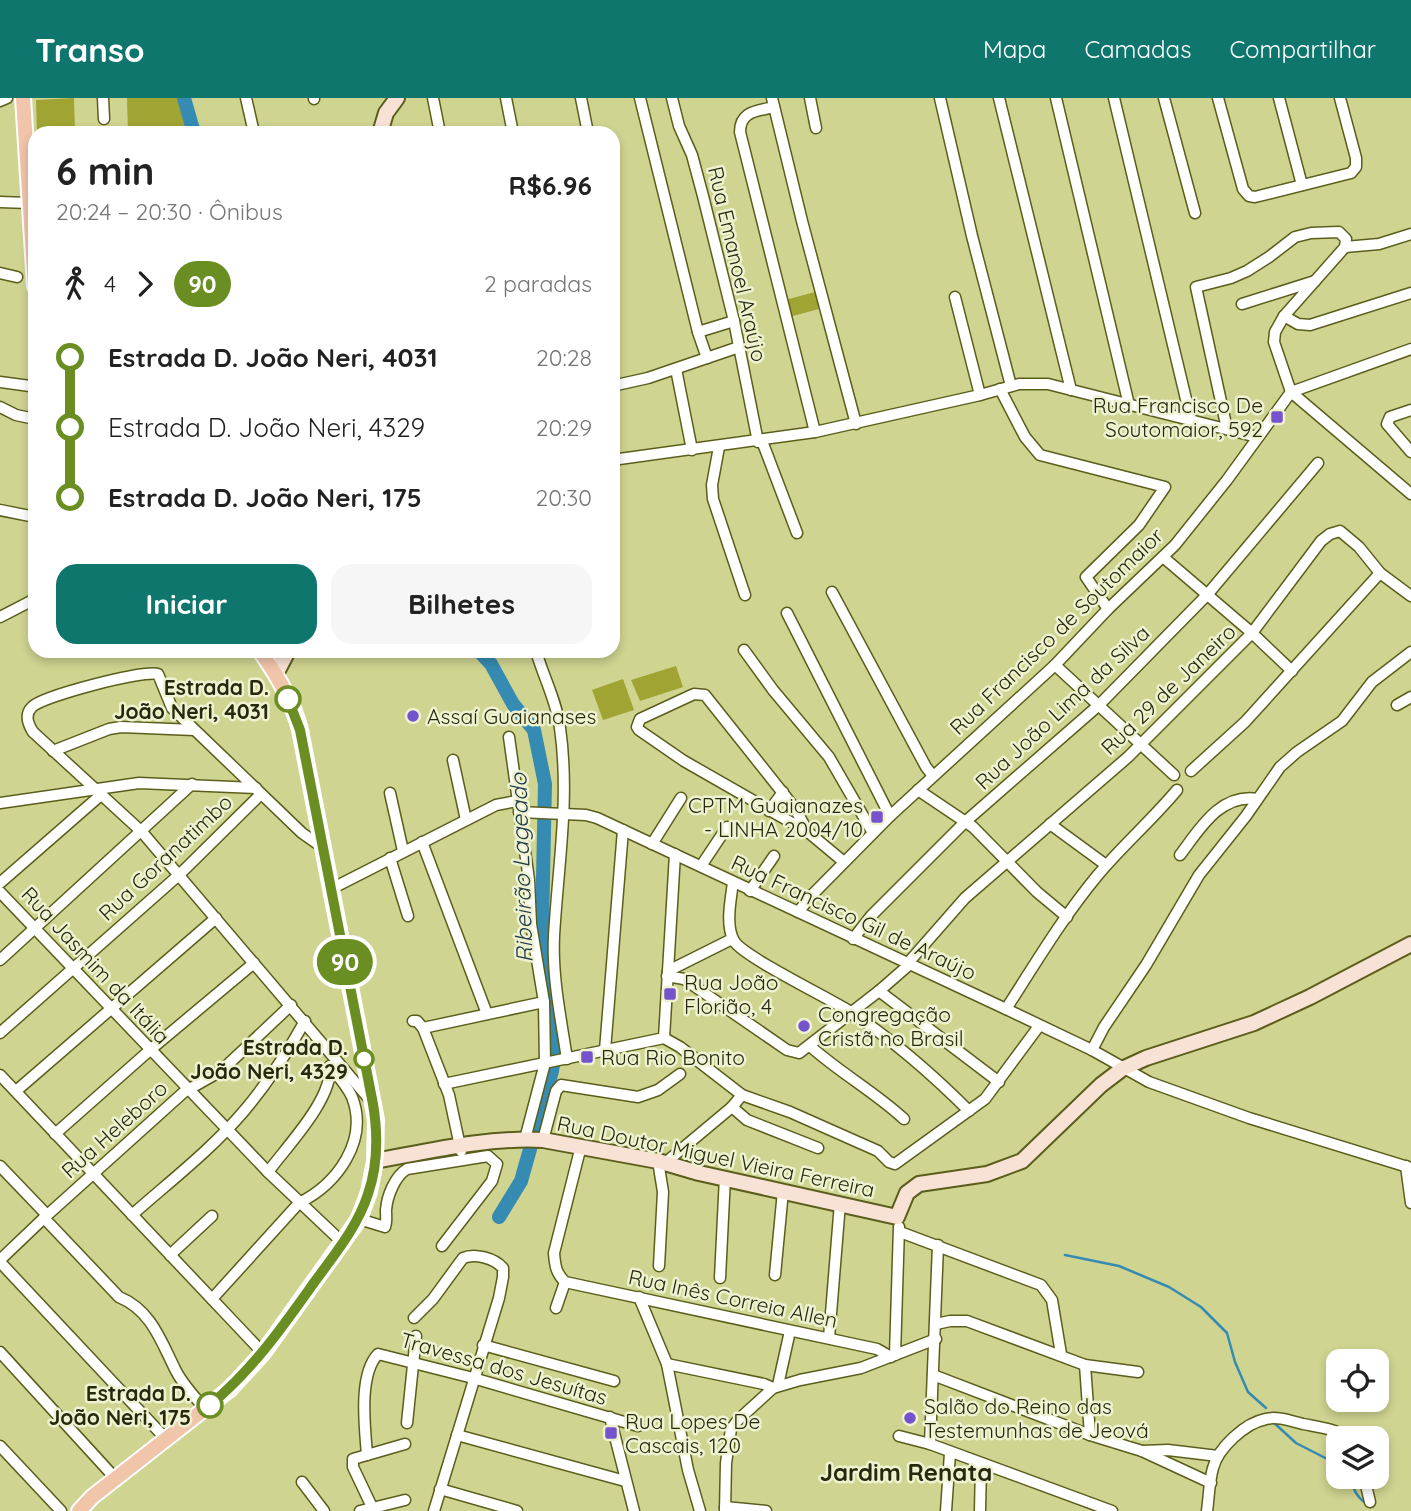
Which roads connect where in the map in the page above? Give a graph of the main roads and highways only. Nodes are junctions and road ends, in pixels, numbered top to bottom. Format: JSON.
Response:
{"nodes":[{"id":1,"x":23,"y":98,"type":"edge"},
{"id":2,"x":28,"y":186,"type":"edge"},
{"id":3,"x":265,"y":658,"type":"edge"},
{"id":4,"x":79,"y":1511,"type":"edge"}],
"edges":[{"from":1,"to":2,"type":"main road"},
{"from":3,"to":4,"type":"main road"}]}
